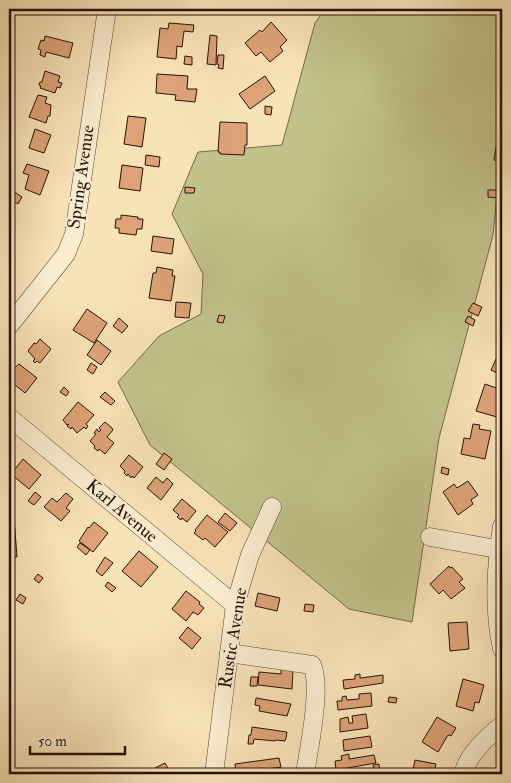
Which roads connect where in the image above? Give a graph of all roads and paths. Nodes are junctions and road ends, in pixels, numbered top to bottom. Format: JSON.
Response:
{"nodes":[{"id":1,"x":107,"y":9,"type":"edge"},
{"id":2,"x":9,"y":326,"type":"edge"},
{"id":3,"x":9,"y":417,"type":"edge"},
{"id":4,"x":272,"y":507,"type":"dead end"},
{"id":5,"x":502,"y":526,"type":"edge"},
{"id":6,"x":430,"y":537,"type":"dead end"},
{"id":7,"x":501,"y":550,"type":"edge"},
{"id":8,"x":235,"y":605,"type":"junction"},
{"id":9,"x":502,"y":649,"type":"edge"},
{"id":10,"x":229,"y":653,"type":"junction"},
{"id":11,"x":502,"y":725,"type":"edge"},
{"id":12,"x":214,"y":774,"type":"edge"},
{"id":13,"x":306,"y":774,"type":"edge"},
{"id":14,"x":463,"y":774,"type":"edge"}],
"edges":[{"from":1,"to":2,"type":"street","name":"Spring Avenue"},
{"from":3,"to":8,"type":"street","name":"Karl Avenue"},
{"from":4,"to":8,"type":"street","name":"Rustic Avenue"},
{"from":5,"to":7,"type":"street"},
{"from":6,"to":7,"type":"street"},
{"from":7,"to":9,"type":"street"},
{"from":8,"to":10,"type":"street","name":"Rustic Avenue"},
{"from":10,"to":12,"type":"street","name":"Rustic Avenue"},
{"from":10,"to":13,"type":"street"},
{"from":11,"to":14,"type":"street"}]}
